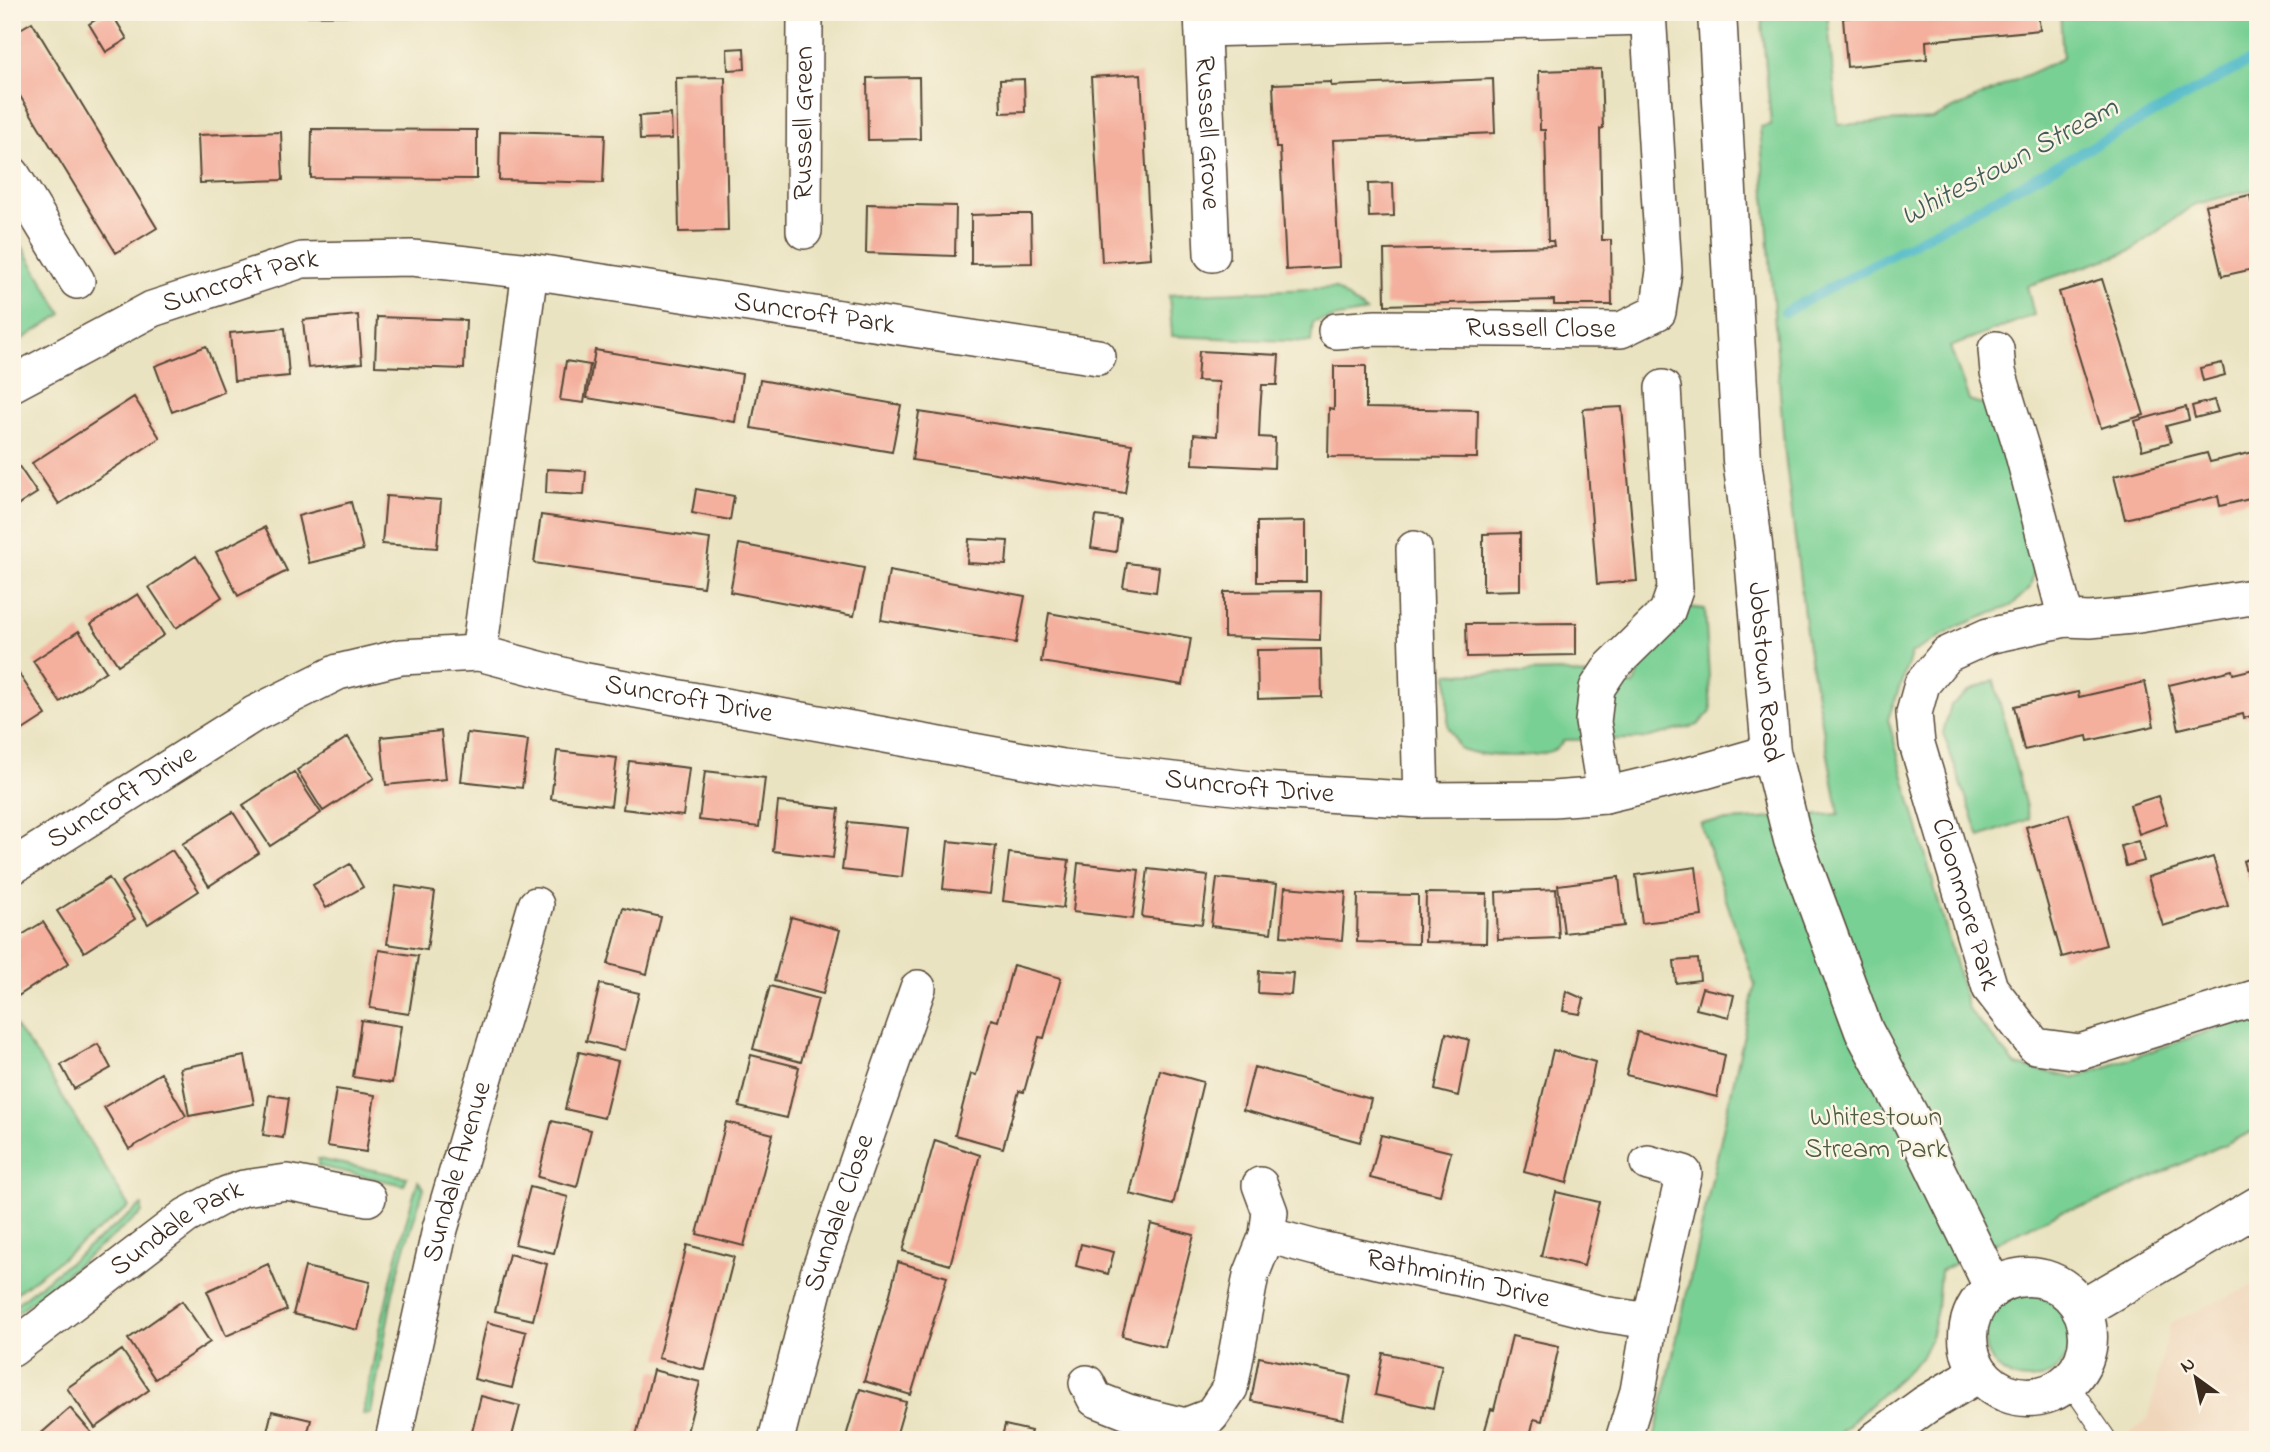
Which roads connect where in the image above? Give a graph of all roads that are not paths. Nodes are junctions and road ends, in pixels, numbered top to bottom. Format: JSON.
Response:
{"nodes":[{"id":1,"x":805,"y":12,"type":"edge"},
{"id":2,"x":1717,"y":12,"type":"edge"},
{"id":3,"x":1648,"y":15,"type":"edge"},
{"id":4,"x":1202,"y":21,"type":"edge"},
{"id":5,"x":12,"y":174,"type":"edge"},
{"id":6,"x":804,"y":231,"type":"dead end"},
{"id":7,"x":1212,"y":254,"type":"dead end"},
{"id":8,"x":530,"y":271,"type":"junction"},
{"id":9,"x":77,"y":281,"type":"dead end"},
{"id":10,"x":1336,"y":331,"type":"dead end"},
{"id":11,"x":1996,"y":349,"type":"dead end"},
{"id":12,"x":1098,"y":357,"type":"dead end"},
{"id":13,"x":12,"y":384,"type":"edge"},
{"id":14,"x":1662,"y":388,"type":"dead end"},
{"id":15,"x":1414,"y":549,"type":"dead end"},
{"id":16,"x":2258,"y":596,"type":"edge"},
{"id":17,"x":2066,"y":620,"type":"junction"},
{"id":18,"x":479,"y":653,"type":"junction"},
{"id":19,"x":1771,"y":752,"type":"junction"},
{"id":20,"x":1605,"y":795,"type":"junction"},
{"id":21,"x":1421,"y":800,"type":"junction"},
{"id":22,"x":12,"y":867,"type":"edge"},
{"id":23,"x":536,"y":905,"type":"dead end"},
{"id":24,"x":918,"y":988,"type":"dead end"},
{"id":25,"x":2258,"y":997,"type":"edge"},
{"id":26,"x":1648,"y":1163,"type":"dead end"},
{"id":27,"x":1260,"y":1185,"type":"dead end"},
{"id":28,"x":368,"y":1198,"type":"dead end"},
{"id":29,"x":2258,"y":1206,"type":"edge"},
{"id":30,"x":1267,"y":1235,"type":"junction"},
{"id":31,"x":1993,"y":1287,"type":"junction"},
{"id":32,"x":2082,"y":1309,"type":"junction"},
{"id":33,"x":1650,"y":1321,"type":"junction"},
{"id":34,"x":12,"y":1349,"type":"edge"},
{"id":35,"x":1979,"y":1373,"type":"junction"},
{"id":36,"x":2068,"y":1382,"type":"junction"},
{"id":37,"x":1087,"y":1383,"type":"dead end"},
{"id":38,"x":393,"y":1440,"type":"edge"},
{"id":39,"x":776,"y":1440,"type":"edge"},
{"id":40,"x":1623,"y":1440,"type":"edge"},
{"id":41,"x":1877,"y":1440,"type":"edge"},
{"id":42,"x":2108,"y":1440,"type":"edge"}],
"edges":[{"from":1,"to":6,"type":"street","name":"Russell Green"},
{"from":2,"to":19,"type":"street","name":"Jobstown Road"},
{"from":3,"to":4,"type":"street","name":"Russell Close"},
{"from":3,"to":10,"type":"street","name":"Russell Close"},
{"from":4,"to":7,"type":"street","name":"Russell Grove"},
{"from":5,"to":9,"type":"street"},
{"from":8,"to":12,"type":"street","name":"Suncroft Park"},
{"from":8,"to":13,"type":"street","name":"Suncroft Park"},
{"from":8,"to":18,"type":"street"},
{"from":11,"to":17,"type":"street"},
{"from":14,"to":20,"type":"street"},
{"from":15,"to":21,"type":"street"},
{"from":16,"to":17,"type":"street","name":"Cloonmore Park"},
{"from":17,"to":25,"type":"street","name":"Cloonmore Park"},
{"from":18,"to":21,"type":"street","name":"Suncroft Drive"},
{"from":18,"to":22,"type":"street","name":"Suncroft Drive"},
{"from":19,"to":20,"type":"street","name":"Suncroft Drive"},
{"from":19,"to":31,"type":"street","name":"Jobstown Road"},
{"from":20,"to":21,"type":"street","name":"Suncroft Drive"},
{"from":23,"to":38,"type":"street","name":"Sundale Avenue"},
{"from":24,"to":39,"type":"street","name":"Sundale Close"},
{"from":26,"to":33,"type":"street"},
{"from":27,"to":30,"type":"street"},
{"from":28,"to":34,"type":"street","name":"Sundale Park"},
{"from":29,"to":32,"type":"street"},
{"from":30,"to":33,"type":"street","name":"Rathmintin Drive"},
{"from":30,"to":37,"type":"street"},
{"from":31,"to":32,"type":"street"},
{"from":31,"to":35,"type":"street"},
{"from":32,"to":36,"type":"street"},
{"from":33,"to":40,"type":"street"},
{"from":35,"to":36,"type":"street"},
{"from":35,"to":41,"type":"street"},
{"from":36,"to":42,"type":"lane"}]}
